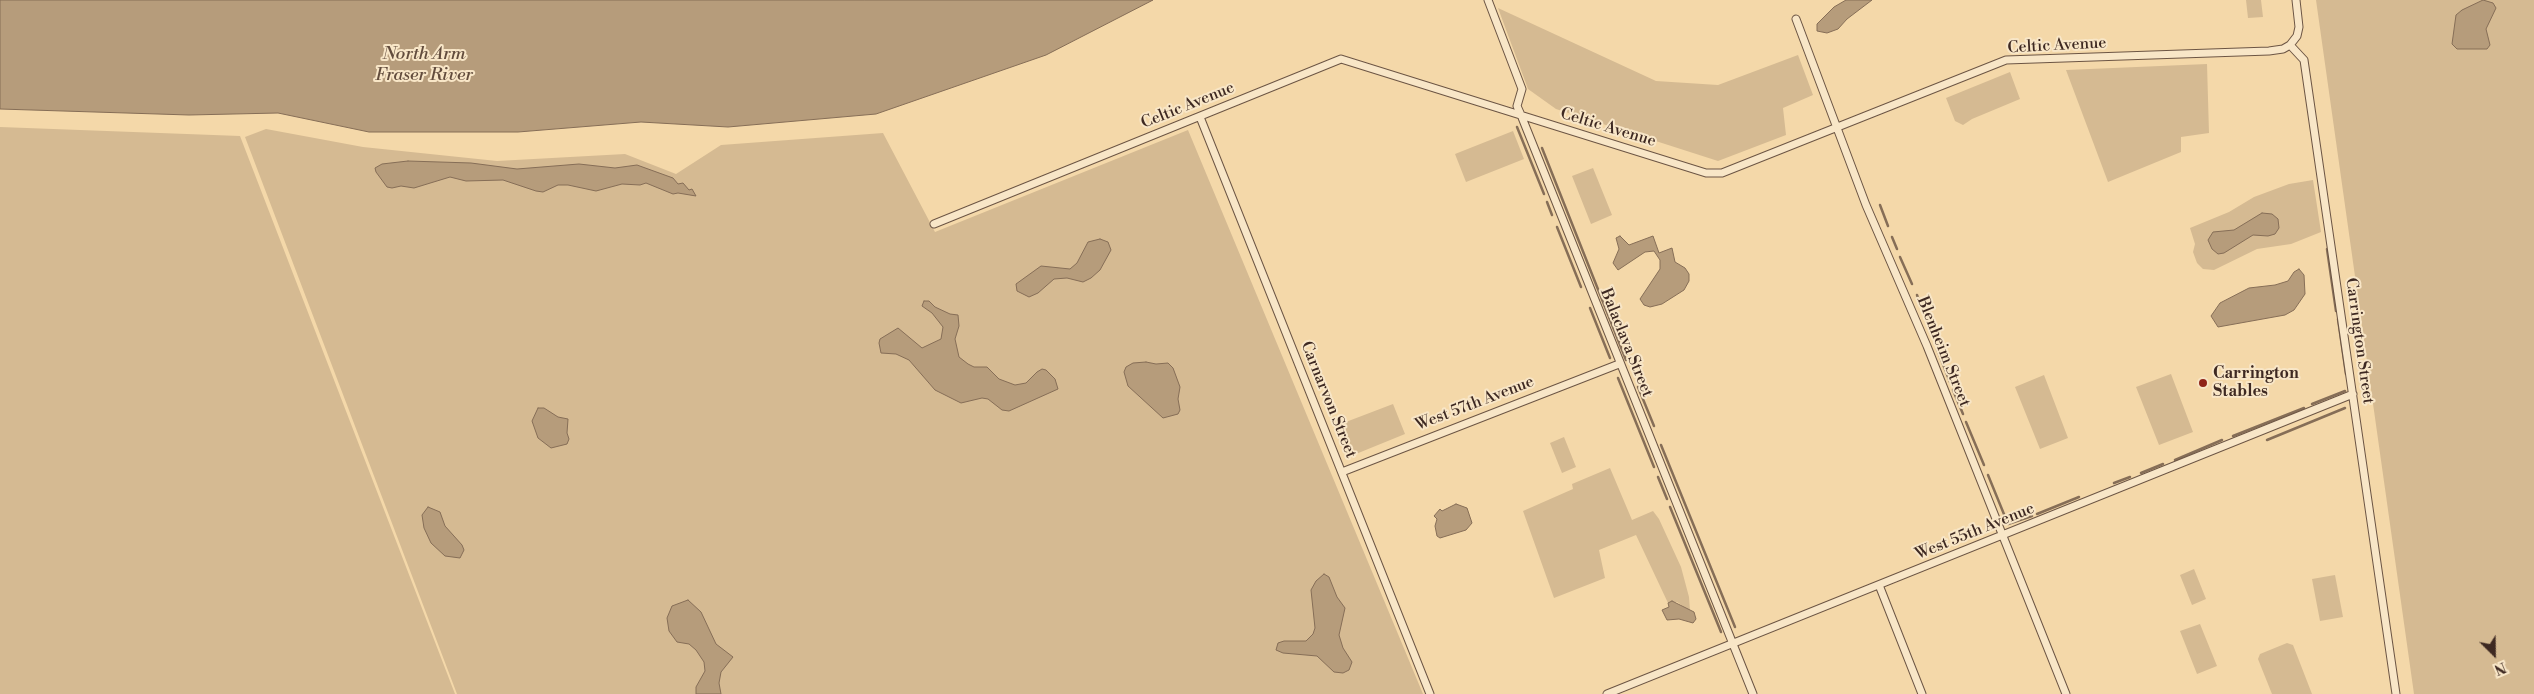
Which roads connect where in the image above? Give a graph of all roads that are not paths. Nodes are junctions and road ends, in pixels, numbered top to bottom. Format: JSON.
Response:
{"nodes":[{"id":1,"x":1488,"y":0,"type":"edge"},
{"id":2,"x":2296,"y":0,"type":"edge"},
{"id":3,"x":1796,"y":19,"type":"dead end"},
{"id":4,"x":2290,"y":45,"type":"junction"},
{"id":5,"x":1521,"y":115,"type":"junction"},
{"id":6,"x":1200,"y":117,"type":"junction"},
{"id":7,"x":1835,"y":128,"type":"junction"},
{"id":8,"x":934,"y":224,"type":"dead end"},
{"id":9,"x":1619,"y":364,"type":"junction"},
{"id":10,"x":2353,"y":394,"type":"junction"},
{"id":11,"x":1342,"y":472,"type":"junction"},
{"id":12,"x":2002,"y":536,"type":"junction"},
{"id":13,"x":1879,"y":585,"type":"junction"},
{"id":14,"x":1734,"y":643,"type":"junction"},
{"id":15,"x":1430,"y":694,"type":"edge"},
{"id":16,"x":1607,"y":694,"type":"edge"},
{"id":17,"x":1753,"y":694,"type":"edge"},
{"id":18,"x":1922,"y":694,"type":"edge"},
{"id":19,"x":2066,"y":694,"type":"edge"},
{"id":20,"x":2396,"y":694,"type":"edge"}],
"edges":[{"from":1,"to":5,"type":"street","name":"Balaclava Street"},
{"from":2,"to":4,"type":"street"},
{"from":3,"to":7,"type":"street","name":"Blenheim Street"},
{"from":4,"to":7,"type":"street","name":"Celtic Avenue"},
{"from":4,"to":10,"type":"street","name":"Carrington Street"},
{"from":5,"to":6,"type":"street","name":"Celtic Avenue"},
{"from":5,"to":7,"type":"street","name":"Celtic Avenue"},
{"from":5,"to":9,"type":"street","name":"Balaclava Street"},
{"from":6,"to":8,"type":"street","name":"Celtic Avenue"},
{"from":6,"to":11,"type":"street","name":"Carnarvon Street"},
{"from":7,"to":12,"type":"street","name":"Blenheim Street"},
{"from":9,"to":11,"type":"street","name":"West 57th Avenue"},
{"from":9,"to":14,"type":"street","name":"Balaclava Street"},
{"from":10,"to":12,"type":"street","name":"West 55th Avenue"},
{"from":10,"to":20,"type":"street","name":"Carrington Street"},
{"from":11,"to":15,"type":"street","name":"Carnarvon Street"},
{"from":12,"to":13,"type":"street","name":"West 55th Avenue"},
{"from":12,"to":19,"type":"street","name":"Blenheim Street"},
{"from":13,"to":14,"type":"street","name":"West 55th Avenue"},
{"from":13,"to":18,"type":"street"},
{"from":14,"to":16,"type":"street","name":"West 55th Avenue"},
{"from":14,"to":17,"type":"street","name":"Balaclava Street"}]}
